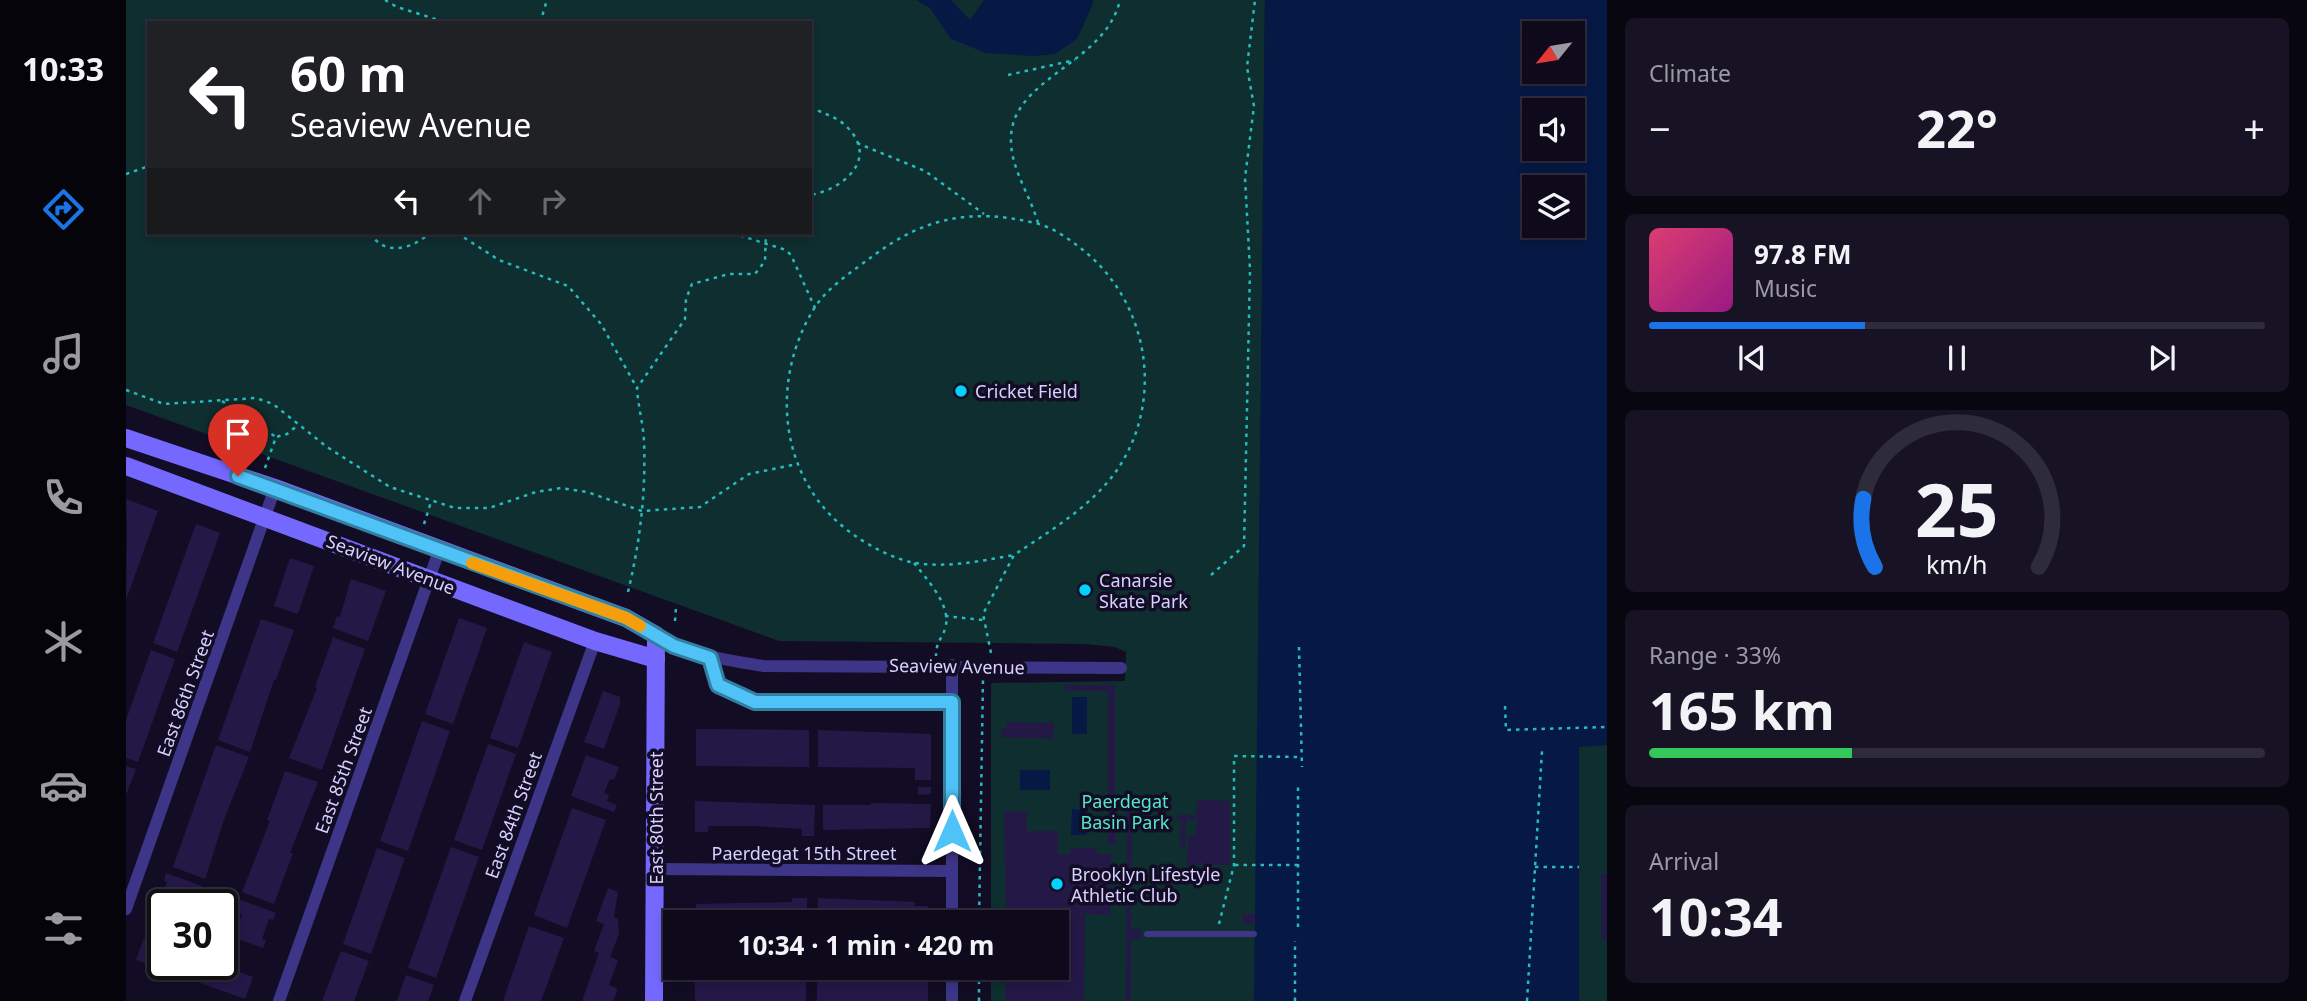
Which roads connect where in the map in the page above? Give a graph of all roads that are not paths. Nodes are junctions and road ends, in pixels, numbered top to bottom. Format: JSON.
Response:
{"nodes":[{"id":1,"x":126,"y":438,"type":"edge"},
{"id":2,"x":126,"y":466,"type":"edge"},
{"id":3,"x":275,"y":488,"type":"junction"},
{"id":4,"x":267,"y":517,"type":"junction"},
{"id":5,"x":439,"y":551,"type":"junction"},
{"id":6,"x":430,"y":579,"type":"junction"},
{"id":7,"x":656,"y":635,"type":"junction"},
{"id":8,"x":595,"y":641,"type":"junction"},
{"id":9,"x":710,"y":658,"type":"junction"},
{"id":10,"x":656,"y":659,"type":"junction"},
{"id":11,"x":952,"y":665,"type":"junction"},
{"id":12,"x":1121,"y":668,"type":"dead end"},
{"id":13,"x":952,"y":702,"type":"junction"},
{"id":14,"x":656,"y":869,"type":"junction"},
{"id":15,"x":952,"y":871,"type":"junction"},
{"id":16,"x":126,"y":909,"type":"edge"},
{"id":17,"x":952,"y":910,"type":"edge"},
{"id":18,"x":1147,"y":934,"type":"dead end"},
{"id":19,"x":1254,"y":934,"type":"dead end"},
{"id":20,"x":952,"y":980,"type":"edge"},
{"id":21,"x":279,"y":1001,"type":"edge"},
{"id":22,"x":466,"y":1001,"type":"edge"},
{"id":23,"x":654,"y":1001,"type":"edge"},
{"id":24,"x":952,"y":1001,"type":"edge"}],
"edges":[{"from":1,"to":3,"type":"street","name":"Seaview Avenue"},
{"from":2,"to":4,"type":"street","name":"Seaview Avenue"},
{"from":3,"to":4,"type":"street","name":"East 86th Street"},
{"from":3,"to":5,"type":"street","name":"Seaview Avenue"},
{"from":4,"to":6,"type":"street","name":"Seaview Avenue"},
{"from":4,"to":16,"type":"street","name":"East 86th Street"},
{"from":5,"to":6,"type":"street","name":"East 85th Street"},
{"from":5,"to":7,"type":"street","name":"Seaview Avenue"},
{"from":6,"to":8,"type":"street","name":"Seaview Avenue"},
{"from":6,"to":21,"type":"street","name":"East 85th Street"},
{"from":7,"to":9,"type":"street","name":"Seaview Avenue"},
{"from":7,"to":10,"type":"street","name":"East 80th Street"},
{"from":8,"to":10,"type":"street","name":"Seaview Avenue"},
{"from":8,"to":22,"type":"street","name":"East 84th Street"},
{"from":9,"to":11,"type":"street","name":"Seaview Avenue"},
{"from":9,"to":13,"type":"street","name":"Seaview Avenue"},
{"from":10,"to":14,"type":"street","name":"East 80th Street"},
{"from":11,"to":12,"type":"street","name":"Seaview Avenue"},
{"from":11,"to":13,"type":"street"},
{"from":13,"to":15,"type":"street"},
{"from":14,"to":15,"type":"street","name":"Paerdegat 15th Street"},
{"from":14,"to":23,"type":"street","name":"East 80th Street"},
{"from":15,"to":17,"type":"street"},
{"from":18,"to":19,"type":"lane"},
{"from":20,"to":24,"type":"street"}]}
